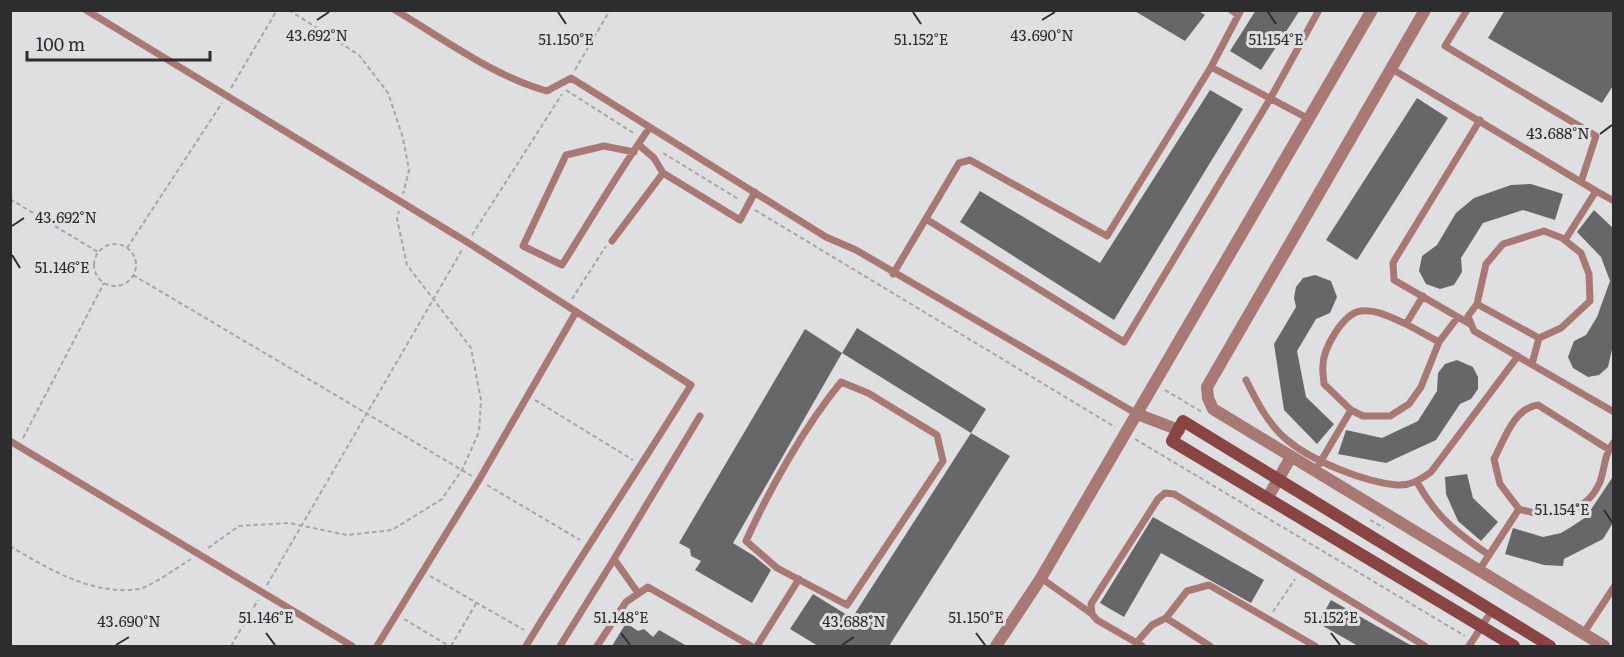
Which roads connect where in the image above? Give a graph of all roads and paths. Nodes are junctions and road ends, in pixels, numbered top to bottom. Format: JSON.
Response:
{"nodes":[{"id":1,"x":86,"y":10,"type":"edge"},
{"id":2,"x":277,"y":10,"type":"edge"},
{"id":3,"x":289,"y":10,"type":"edge"},
{"id":4,"x":395,"y":10,"type":"edge"},
{"id":5,"x":610,"y":10,"type":"edge"},
{"id":6,"x":1231,"y":10,"type":"edge"},
{"id":7,"x":1319,"y":10,"type":"edge"},
{"id":8,"x":1372,"y":10,"type":"edge"},
{"id":9,"x":1425,"y":10,"type":"edge"},
{"id":10,"x":1467,"y":10,"type":"edge"},
{"id":11,"x":1240,"y":13,"type":"edge"},
{"id":12,"x":1211,"y":67,"type":"junction"},
{"id":13,"x":1392,"y":69,"type":"junction"},
{"id":14,"x":571,"y":78,"type":"junction"},
{"id":15,"x":564,"y":89,"type":"junction"},
{"id":16,"x":227,"y":96,"type":"junction"},
{"id":17,"x":1270,"y":99,"type":"junction"},
{"id":18,"x":1309,"y":119,"type":"junction"},
{"id":19,"x":1480,"y":120,"type":"junction"},
{"id":20,"x":648,"y":130,"type":"junction"},
{"id":21,"x":639,"y":145,"type":"junction"},
{"id":22,"x":634,"y":152,"type":"junction"},
{"id":23,"x":663,"y":173,"type":"junction"},
{"id":24,"x":1581,"y":182,"type":"junction"},
{"id":25,"x":1596,"y":191,"type":"junction"},
{"id":26,"x":755,"y":192,"type":"junction"},
{"id":27,"x":10,"y":199,"type":"edge"},
{"id":28,"x":1614,"y":201,"type":"edge"},
{"id":29,"x":401,"y":202,"type":"junction"},
{"id":30,"x":748,"y":206,"type":"junction"},
{"id":31,"x":926,"y":219,"type":"junction"},
{"id":32,"x":1565,"y":240,"type":"junction"},
{"id":33,"x":612,"y":241,"type":"joint"},
{"id":34,"x":467,"y":242,"type":"junction"},
{"id":35,"x":127,"y":248,"type":"junction"},
{"id":36,"x":98,"y":252,"type":"junction"},
{"id":37,"x":134,"y":274,"type":"junction"},
{"id":38,"x":893,"y":274,"type":"junction"},
{"id":39,"x":104,"y":283,"type":"junction"},
{"id":40,"x":1423,"y":296,"type":"junction"},
{"id":41,"x":435,"y":297,"type":"junction"},
{"id":42,"x":1477,"y":304,"type":"junction"},
{"id":43,"x":568,"y":307,"type":"junction"},
{"id":44,"x":576,"y":312,"type":"junction"},
{"id":45,"x":1458,"y":317,"type":"junction"},
{"id":46,"x":1406,"y":324,"type":"junction"},
{"id":47,"x":1470,"y":324,"type":"junction"},
{"id":48,"x":1539,"y":338,"type":"junction"},
{"id":49,"x":1439,"y":342,"type":"junction"},
{"id":50,"x":1518,"y":356,"type":"junction"},
{"id":51,"x":1532,"y":364,"type":"junction"},
{"id":52,"x":1246,"y":380,"type":"dead end"},
{"id":53,"x":528,"y":396,"type":"junction"},
{"id":54,"x":1351,"y":410,"type":"junction"},
{"id":55,"x":1614,"y":412,"type":"edge"},
{"id":56,"x":367,"y":413,"type":"junction"},
{"id":57,"x":1137,"y":414,"type":"junction"},
{"id":58,"x":700,"y":416,"type":"dead end"},
{"id":59,"x":1179,"y":430,"type":"junction"},
{"id":60,"x":1126,"y":434,"type":"junction"},
{"id":61,"x":10,"y":441,"type":"edge"},
{"id":62,"x":1614,"y":442,"type":"edge"},
{"id":63,"x":19,"y":446,"type":"junction"},
{"id":64,"x":1608,"y":449,"type":"junction"},
{"id":65,"x":1291,"y":457,"type":"junction"},
{"id":66,"x":1322,"y":460,"type":"junction"},
{"id":67,"x":642,"y":465,"type":"junction"},
{"id":68,"x":462,"y":470,"type":"junction"},
{"id":69,"x":1315,"y":471,"type":"junction"},
{"id":70,"x":479,"y":480,"type":"junction"},
{"id":71,"x":1276,"y":481,"type":"junction"},
{"id":72,"x":1417,"y":482,"type":"junction"},
{"id":73,"x":1268,"y":497,"type":"junction"},
{"id":74,"x":1519,"y":509,"type":"junction"},
{"id":75,"x":301,"y":526,"type":"junction"},
{"id":76,"x":587,"y":544,"type":"junction"},
{"id":77,"x":10,"y":546,"type":"edge"},
{"id":78,"x":200,"y":554,"type":"junction"},
{"id":79,"x":1489,"y":555,"type":"junction"},
{"id":80,"x":614,"y":559,"type":"junction"},
{"id":81,"x":1300,"y":571,"type":"junction"},
{"id":82,"x":423,"y":572,"type":"junction"},
{"id":83,"x":1478,"y":572,"type":"junction"},
{"id":84,"x":799,"y":579,"type":"junction"},
{"id":85,"x":1041,"y":579,"type":"junction"},
{"id":86,"x":1614,"y":587,"type":"edge"},
{"id":87,"x":263,"y":592,"type":"junction"},
{"id":88,"x":638,"y":593,"type":"junction"},
{"id":89,"x":477,"y":602,"type":"junction"},
{"id":90,"x":1491,"y":612,"type":"junction"},
{"id":91,"x":397,"y":614,"type":"junction"},
{"id":92,"x":1092,"y":614,"type":"junction"},
{"id":93,"x":1166,"y":618,"type":"junction"},
{"id":94,"x":1268,"y":620,"type":"junction"},
{"id":95,"x":1481,"y":627,"type":"junction"},
{"id":96,"x":1583,"y":634,"type":"junction"},
{"id":97,"x":533,"y":635,"type":"junction"},
{"id":98,"x":1471,"y":643,"type":"edge"},
{"id":99,"x":1139,"y":645,"type":"edge"},
{"id":100,"x":231,"y":646,"type":"edge"},
{"id":101,"x":352,"y":646,"type":"edge"},
{"id":102,"x":377,"y":646,"type":"edge"},
{"id":103,"x":450,"y":646,"type":"edge"},
{"id":104,"x":526,"y":646,"type":"edge"},
{"id":105,"x":560,"y":646,"type":"edge"},
{"id":106,"x":597,"y":646,"type":"edge"},
{"id":107,"x":752,"y":646,"type":"edge"},
{"id":108,"x":757,"y":646,"type":"edge"},
{"id":109,"x":996,"y":646,"type":"edge"},
{"id":110,"x":1210,"y":646,"type":"edge"},
{"id":111,"x":1315,"y":646,"type":"edge"},
{"id":112,"x":1425,"y":646,"type":"edge"},
{"id":113,"x":1514,"y":646,"type":"edge"},
{"id":114,"x":1550,"y":646,"type":"edge"},
{"id":115,"x":1604,"y":646,"type":"edge"}],
"edges":[{"from":1,"to":16,"type":"lane"},
{"from":2,"to":16,"type":"path"},
{"from":3,"to":29,"type":"path"},
{"from":4,"to":14,"type":"lane"},
{"from":5,"to":14,"type":"path"},
{"from":6,"to":11,"type":"lane"},
{"from":7,"to":17,"type":"lane"},
{"from":8,"to":18,"type":"street"},
{"from":9,"to":13,"type":"street"},
{"from":10,"to":24,"type":"lane"},
{"from":11,"to":12,"type":"lane"},
{"from":12,"to":17,"type":"lane"},
{"from":12,"to":31,"type":"lane"},
{"from":13,"to":19,"type":"lane"},
{"from":13,"to":65,"type":"street"},
{"from":14,"to":15,"type":"path"},
{"from":14,"to":20,"type":"lane"},
{"from":15,"to":20,"type":"path"},
{"from":15,"to":34,"type":"path"},
{"from":16,"to":29,"type":"lane"},
{"from":16,"to":35,"type":"path"},
{"from":17,"to":18,"type":"lane"},
{"from":17,"to":31,"type":"lane"},
{"from":18,"to":57,"type":"street"},
{"from":19,"to":24,"type":"lane"},
{"from":19,"to":40,"type":"lane"},
{"from":20,"to":21,"type":"lane"},
{"from":20,"to":26,"type":"lane"},
{"from":20,"to":30,"type":"path"},
{"from":21,"to":22,"type":"lane"},
{"from":21,"to":23,"type":"lane"},
{"from":22,"to":22,"type":"lane"},
{"from":23,"to":30,"type":"lane"},
{"from":23,"to":33,"type":"lane"},
{"from":24,"to":25,"type":"lane"},
{"from":25,"to":28,"type":"lane"},
{"from":25,"to":32,"type":"lane"},
{"from":26,"to":30,"type":"lane"},
{"from":26,"to":38,"type":"lane"},
{"from":27,"to":36,"type":"path"},
{"from":29,"to":34,"type":"lane"},
{"from":29,"to":41,"type":"path"},
{"from":30,"to":60,"type":"path"},
{"from":31,"to":38,"type":"lane"},
{"from":32,"to":42,"type":"lane"},
{"from":32,"to":48,"type":"lane"},
{"from":33,"to":43,"type":"path"},
{"from":34,"to":41,"type":"path"},
{"from":34,"to":43,"type":"lane"},
{"from":35,"to":36,"type":"path"},
{"from":35,"to":37,"type":"path"},
{"from":36,"to":39,"type":"path"},
{"from":37,"to":39,"type":"path"},
{"from":37,"to":56,"type":"path"},
{"from":38,"to":57,"type":"lane"},
{"from":39,"to":63,"type":"path"},
{"from":40,"to":45,"type":"lane"},
{"from":40,"to":46,"type":"lane"},
{"from":41,"to":56,"type":"path"},
{"from":41,"to":68,"type":"path"},
{"from":42,"to":47,"type":"lane"},
{"from":42,"to":48,"type":"lane"},
{"from":43,"to":44,"type":"lane"},
{"from":44,"to":53,"type":"lane"},
{"from":44,"to":67,"type":"lane"},
{"from":45,"to":47,"type":"lane"},
{"from":45,"to":49,"type":"lane"},
{"from":46,"to":49,"type":"lane"},
{"from":46,"to":54,"type":"lane"},
{"from":47,"to":50,"type":"lane"},
{"from":48,"to":51,"type":"lane"},
{"from":49,"to":54,"type":"lane"},
{"from":50,"to":51,"type":"lane"},
{"from":50,"to":72,"type":"lane"},
{"from":51,"to":55,"type":"lane"},
{"from":52,"to":66,"type":"lane"},
{"from":53,"to":67,"type":"path"},
{"from":53,"to":70,"type":"lane"},
{"from":54,"to":66,"type":"lane"},
{"from":56,"to":68,"type":"path"},
{"from":56,"to":75,"type":"path"},
{"from":57,"to":59,"type":"street"},
{"from":57,"to":60,"type":"street"},
{"from":58,"to":80,"type":"lane"},
{"from":59,"to":71,"type":"street"},
{"from":59,"to":73,"type":"street"},
{"from":60,"to":85,"type":"street"},
{"from":60,"to":98,"type":"path"},
{"from":61,"to":63,"type":"lane"},
{"from":62,"to":64,"type":"lane"},
{"from":63,"to":78,"type":"lane"},
{"from":64,"to":74,"type":"lane"},
{"from":64,"to":74,"type":"lane"},
{"from":65,"to":69,"type":"street"},
{"from":65,"to":71,"type":"street"},
{"from":66,"to":69,"type":"lane"},
{"from":66,"to":72,"type":"lane"},
{"from":67,"to":76,"type":"lane"},
{"from":68,"to":70,"type":"path"},
{"from":68,"to":75,"type":"path"},
{"from":69,"to":83,"type":"street"},
{"from":70,"to":76,"type":"path"},
{"from":70,"to":82,"type":"lane"},
{"from":71,"to":73,"type":"street"},
{"from":71,"to":90,"type":"street"},
{"from":72,"to":79,"type":"lane"},
{"from":73,"to":95,"type":"street"},
{"from":74,"to":79,"type":"lane"},
{"from":75,"to":78,"type":"path"},
{"from":75,"to":87,"type":"path"},
{"from":76,"to":97,"type":"lane"},
{"from":77,"to":78,"type":"path"},
{"from":78,"to":87,"type":"lane"},
{"from":79,"to":83,"type":"lane"},
{"from":80,"to":88,"type":"lane"},
{"from":80,"to":105,"type":"lane"},
{"from":81,"to":92,"type":"lane"},
{"from":81,"to":94,"type":"path"},
{"from":81,"to":112,"type":"lane"},
{"from":82,"to":89,"type":"path"},
{"from":82,"to":91,"type":"lane"},
{"from":83,"to":96,"type":"street"},
{"from":84,"to":84,"type":"lane"},
{"from":84,"to":108,"type":"lane"},
{"from":85,"to":92,"type":"lane"},
{"from":85,"to":109,"type":"street"},
{"from":86,"to":96,"type":"lane"},
{"from":87,"to":100,"type":"path"},
{"from":87,"to":101,"type":"lane"},
{"from":88,"to":106,"type":"lane"},
{"from":88,"to":107,"type":"lane"},
{"from":89,"to":97,"type":"path"},
{"from":89,"to":103,"type":"path"},
{"from":90,"to":95,"type":"lane"},
{"from":90,"to":114,"type":"street"},
{"from":91,"to":102,"type":"lane"},
{"from":91,"to":103,"type":"path"},
{"from":92,"to":99,"type":"lane"},
{"from":93,"to":94,"type":"lane"},
{"from":93,"to":99,"type":"lane"},
{"from":93,"to":110,"type":"lane"},
{"from":94,"to":111,"type":"lane"},
{"from":95,"to":98,"type":"lane"},
{"from":95,"to":113,"type":"street"},
{"from":96,"to":115,"type":"street"},
{"from":97,"to":104,"type":"lane"}]}
